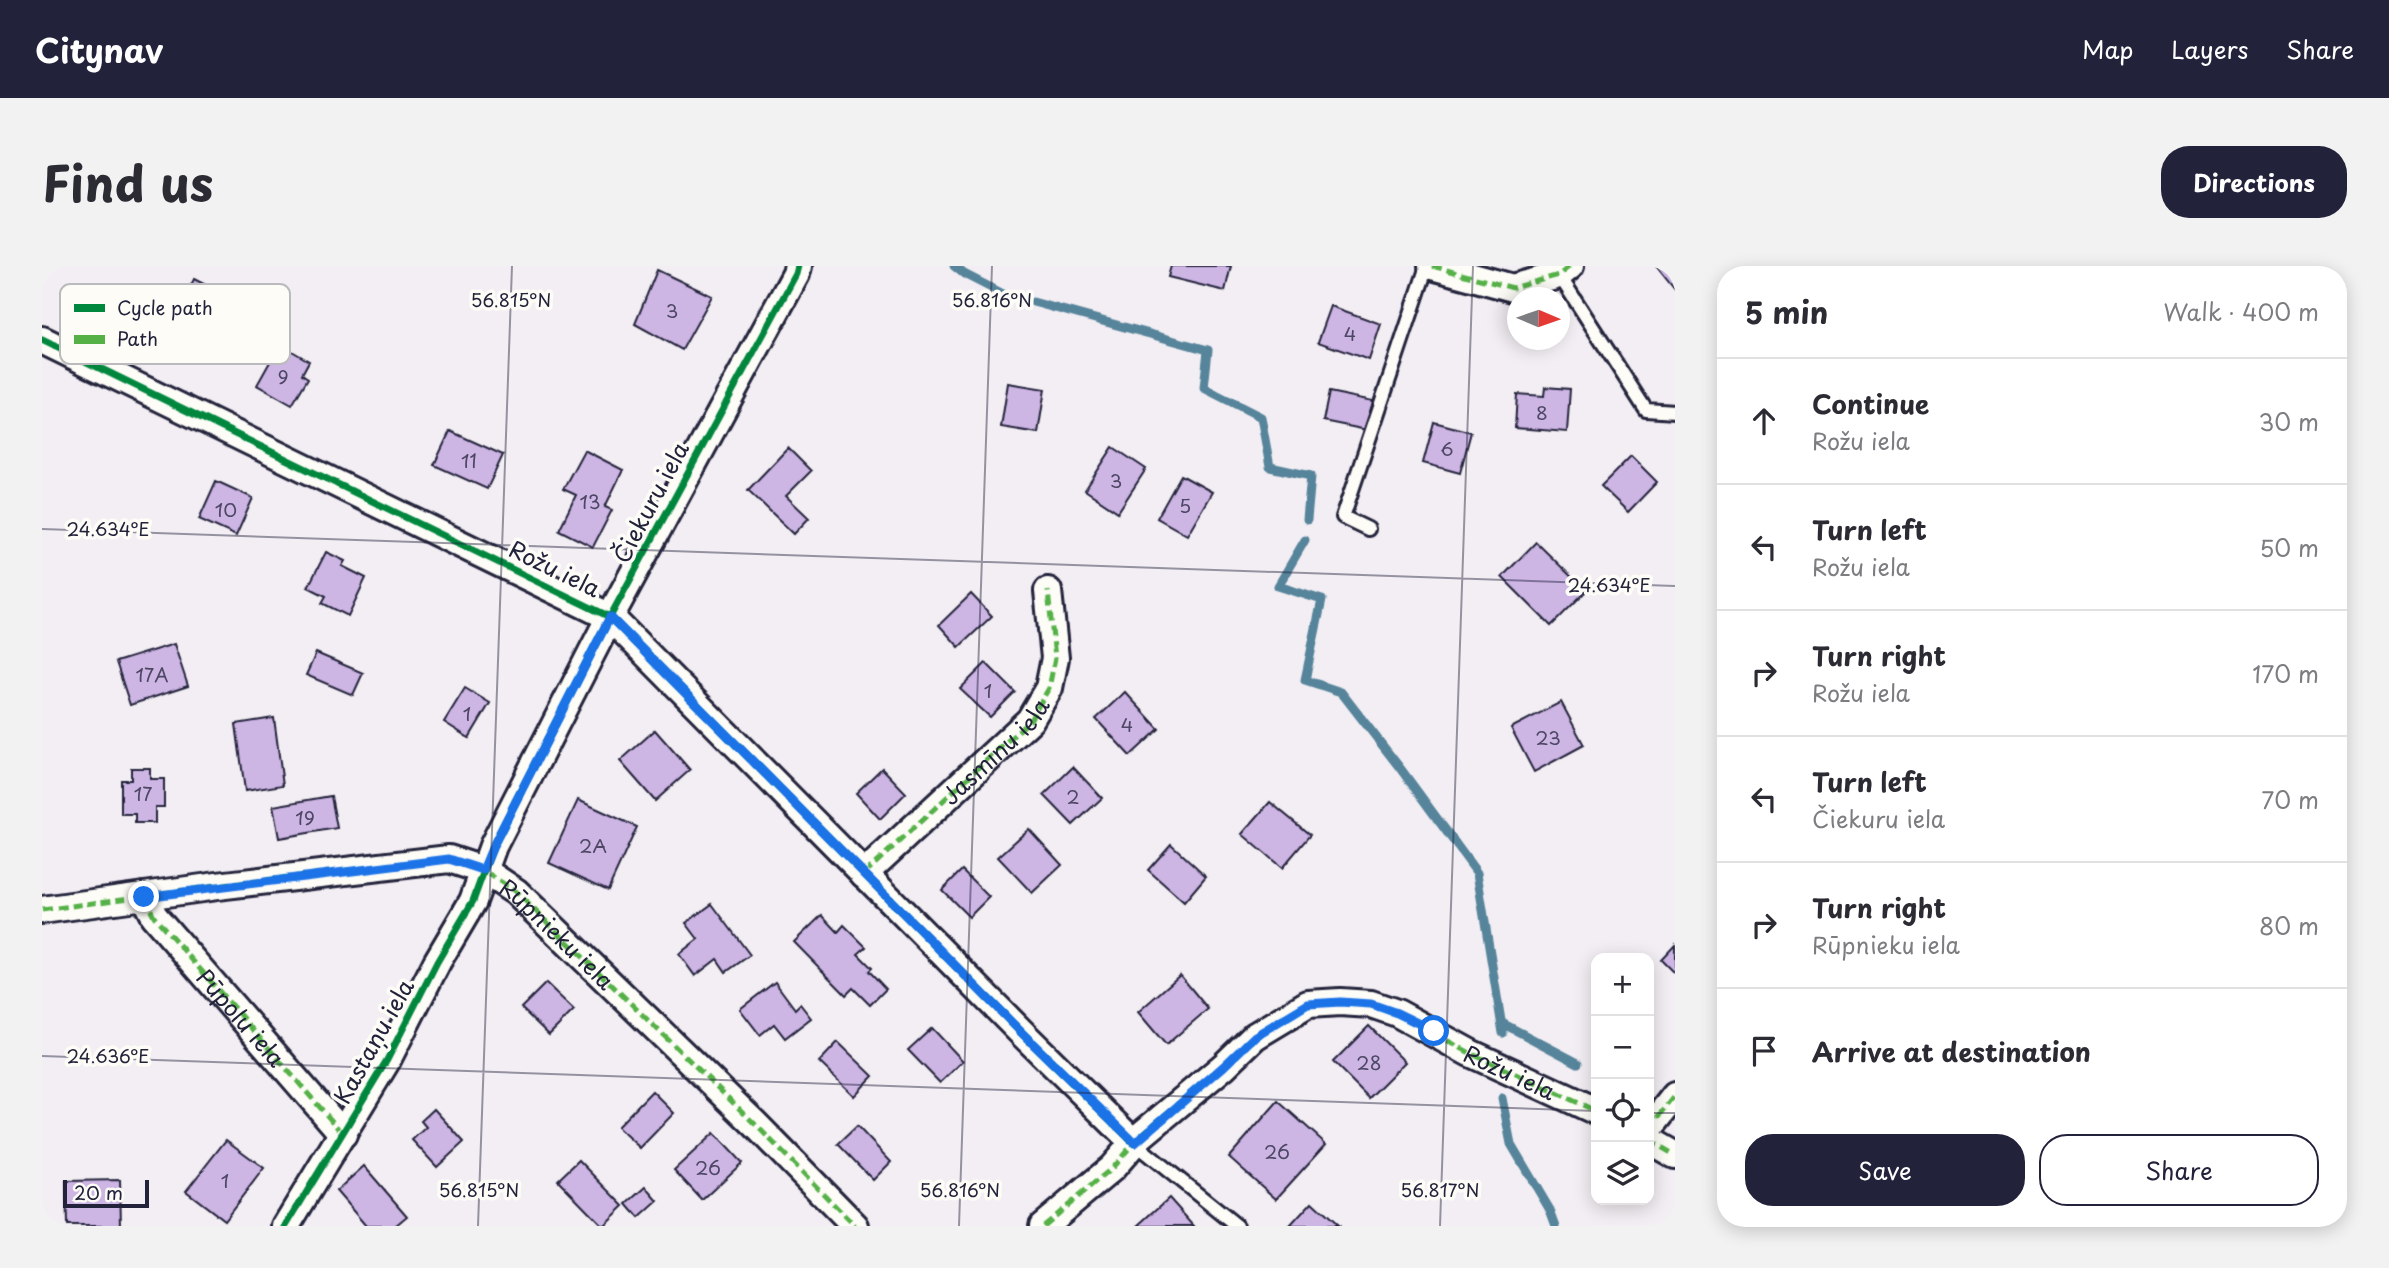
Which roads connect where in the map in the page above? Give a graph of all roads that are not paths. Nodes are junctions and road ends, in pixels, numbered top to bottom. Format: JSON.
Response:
{"nodes":[{"id":1,"x":798,"y":266,"type":"edge"},
{"id":2,"x":1427,"y":266,"type":"edge"},
{"id":3,"x":1432,"y":266,"type":"edge"},
{"id":4,"x":1564,"y":271,"type":"edge"},
{"id":5,"x":42,"y":340,"type":"edge"},
{"id":6,"x":60,"y":349,"type":"edge"},
{"id":7,"x":91,"y":364,"type":"edge"},
{"id":8,"x":1675,"y":412,"type":"edge"},
{"id":9,"x":1368,"y":529,"type":"dead end"},
{"id":10,"x":1048,"y":591,"type":"dead end"},
{"id":11,"x":610,"y":617,"type":"junction"},
{"id":12,"x":483,"y":870,"type":"junction"},
{"id":13,"x":864,"y":874,"type":"junction"},
{"id":14,"x":144,"y":897,"type":"junction"},
{"id":15,"x":42,"y":910,"type":"edge"},
{"id":16,"x":1675,"y":1096,"type":"edge"},
{"id":17,"x":1591,"y":1109,"type":"edge"},
{"id":18,"x":1654,"y":1123,"type":"edge"},
{"id":19,"x":343,"y":1134,"type":"junction"},
{"id":20,"x":1652,"y":1142,"type":"edge"},
{"id":21,"x":1135,"y":1143,"type":"junction"},
{"id":22,"x":1675,"y":1155,"type":"edge"},
{"id":23,"x":286,"y":1226,"type":"edge"},
{"id":24,"x":855,"y":1226,"type":"edge"},
{"id":25,"x":1043,"y":1226,"type":"edge"},
{"id":26,"x":1237,"y":1226,"type":"edge"}],
"edges":[{"from":1,"to":11,"type":"street","name":"Čiekuru iela"},
{"from":2,"to":9,"type":"lane"},
{"from":3,"to":4,"type":"street"},
{"from":4,"to":8,"type":"lane"},
{"from":5,"to":6,"type":"street","name":"Rožu iela"},
{"from":7,"to":11,"type":"street","name":"Rožu iela"},
{"from":10,"to":13,"type":"street","name":"Jasmīnu iela"},
{"from":11,"to":12,"type":"street","name":"Čiekuru iela"},
{"from":11,"to":13,"type":"street","name":"Rožu iela"},
{"from":12,"to":14,"type":"street","name":"Rūpnieku iela"},
{"from":12,"to":19,"type":"street","name":"Kastaņu iela"},
{"from":12,"to":24,"type":"street","name":"Rūpnieku iela"},
{"from":13,"to":21,"type":"street","name":"Rožu iela"},
{"from":14,"to":15,"type":"street","name":"Rūpnieku iela"},
{"from":14,"to":19,"type":"street","name":"Pūpolu iela"},
{"from":16,"to":18,"type":"street"},
{"from":17,"to":21,"type":"street","name":"Rožu iela"},
{"from":19,"to":23,"type":"street","name":"Kastaņu iela"},
{"from":20,"to":22,"type":"street"},
{"from":21,"to":25,"type":"street"},
{"from":21,"to":26,"type":"lane"}]}
